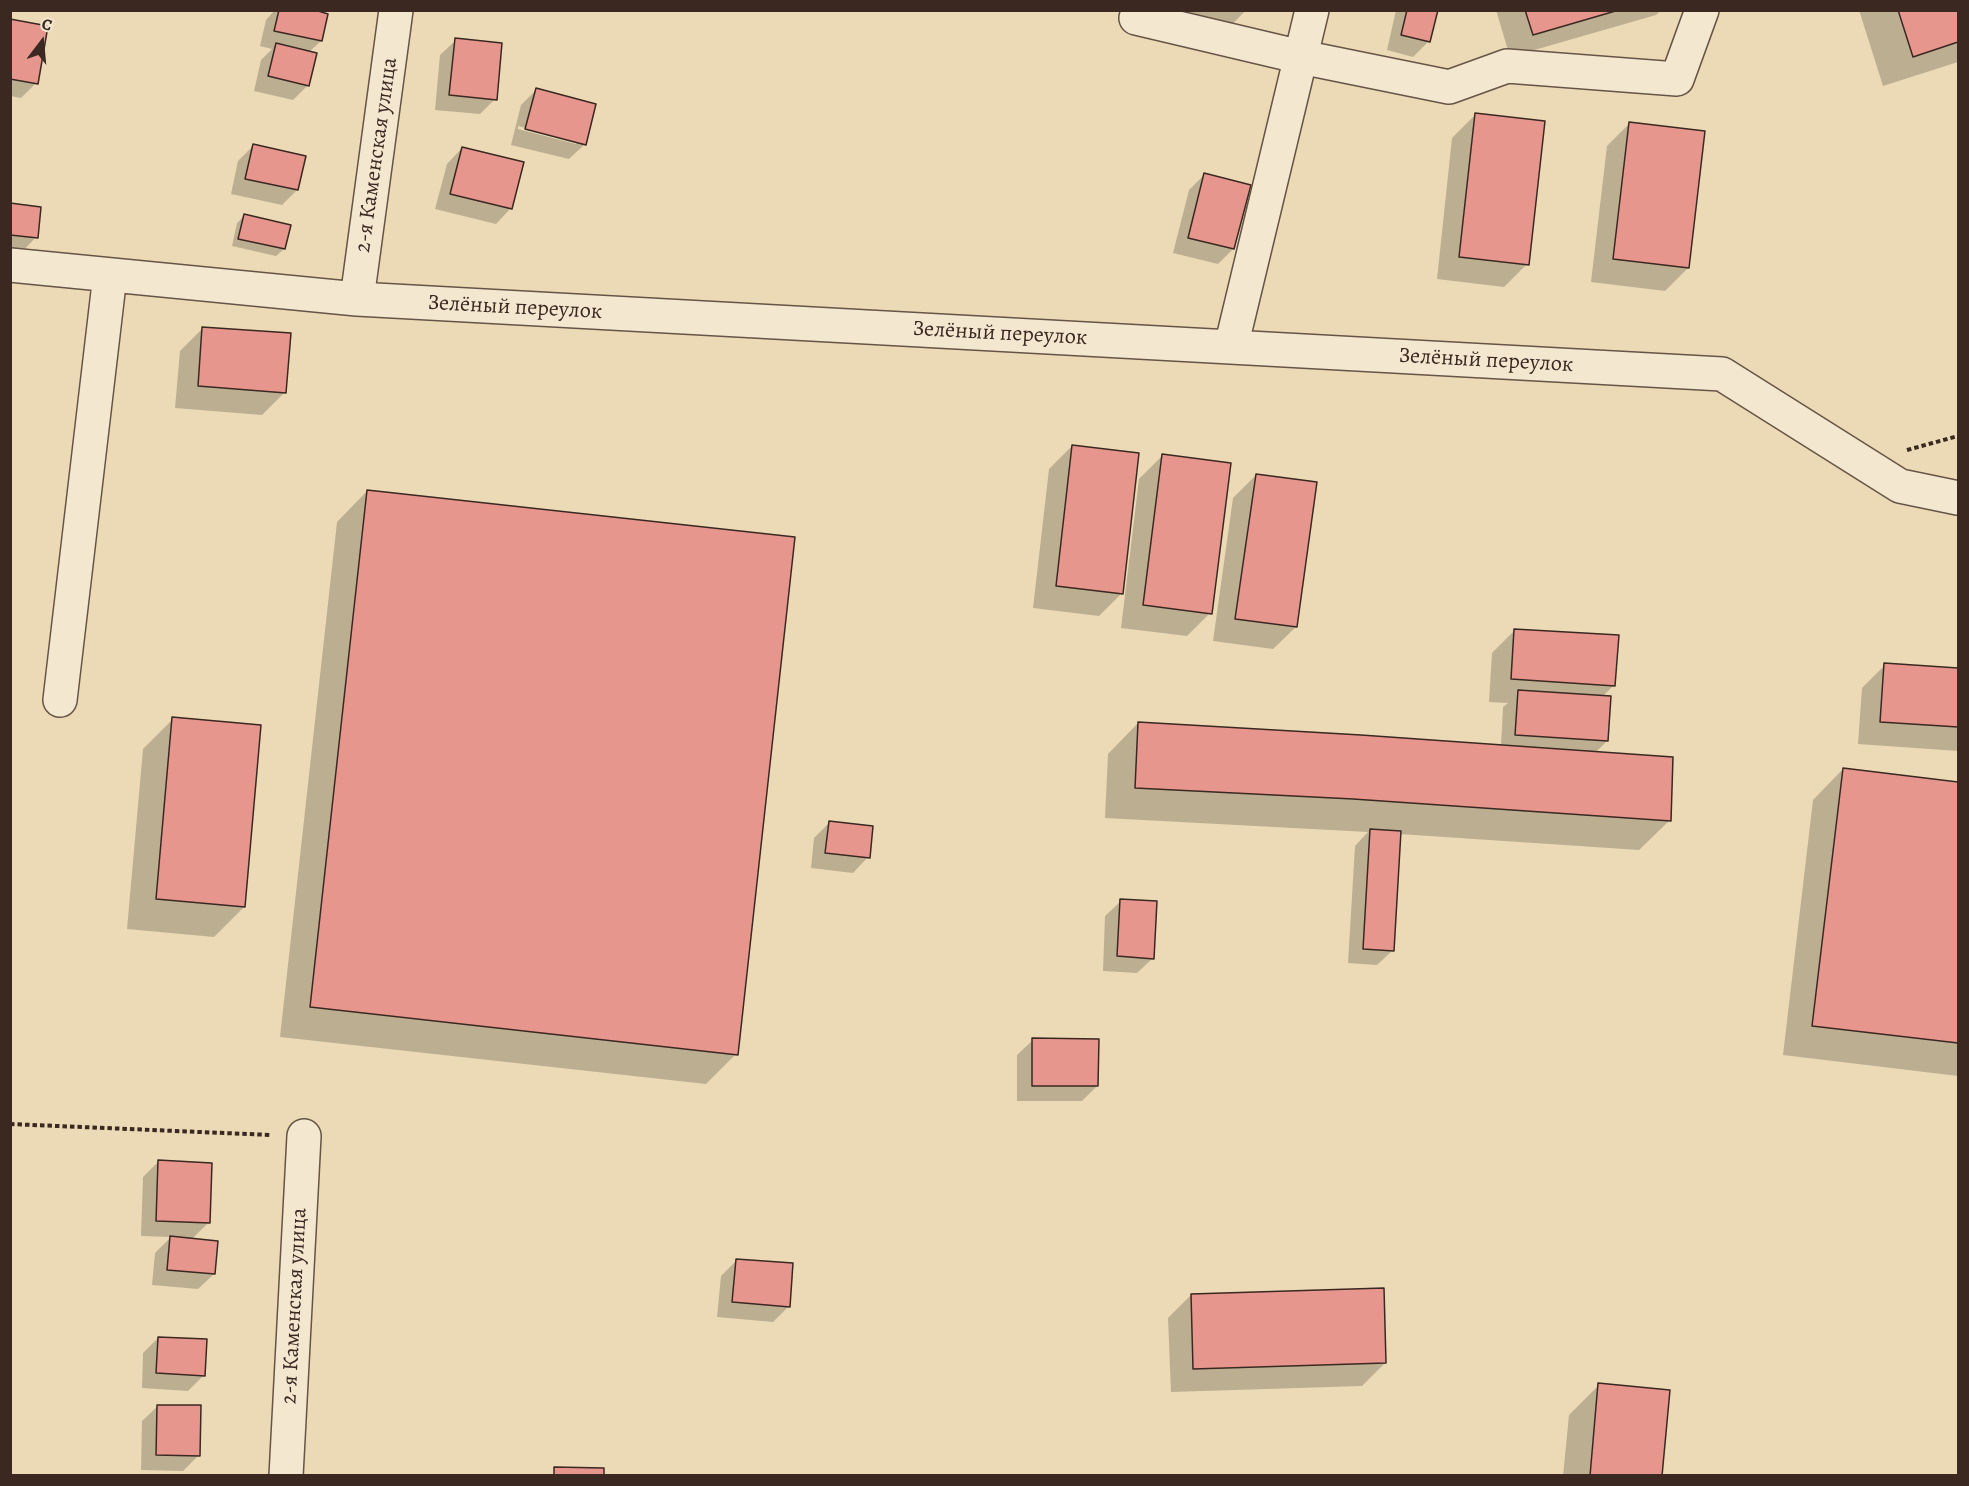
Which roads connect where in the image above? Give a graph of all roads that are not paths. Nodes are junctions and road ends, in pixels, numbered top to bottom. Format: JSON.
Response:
{"nodes":[{"id":1,"x":396,"y":10,"type":"edge"},
{"id":2,"x":1312,"y":10,"type":"edge"},
{"id":3,"x":1702,"y":10,"type":"edge"},
{"id":4,"x":1136,"y":18,"type":"dead end"},
{"id":5,"x":1301,"y":57,"type":"junction"},
{"id":6,"x":10,"y":265,"type":"edge"},
{"id":7,"x":110,"y":275,"type":"junction"},
{"id":8,"x":357,"y":299,"type":"junction"},
{"id":9,"x":1231,"y":347,"type":"junction"},
{"id":10,"x":1959,"y":498,"type":"edge"},
{"id":11,"x":60,"y":700,"type":"dead end"},
{"id":12,"x":304,"y":1136,"type":"road end"},
{"id":13,"x":286,"y":1476,"type":"edge"}],
"edges":[{"from":1,"to":8,"type":"street","name":"2-я Каменская улица"},
{"from":2,"to":5,"type":"street"},
{"from":3,"to":5,"type":"street"},
{"from":4,"to":5,"type":"street"},
{"from":5,"to":9,"type":"street"},
{"from":6,"to":7,"type":"street","name":"Зелёный переулок"},
{"from":7,"to":8,"type":"street","name":"Зелёный переулок"},
{"from":7,"to":11,"type":"street"},
{"from":8,"to":9,"type":"street","name":"Зелёный переулок"},
{"from":9,"to":10,"type":"street","name":"Зелёный переулок"},
{"from":12,"to":13,"type":"street","name":"2-я Каменская улица"}]}
